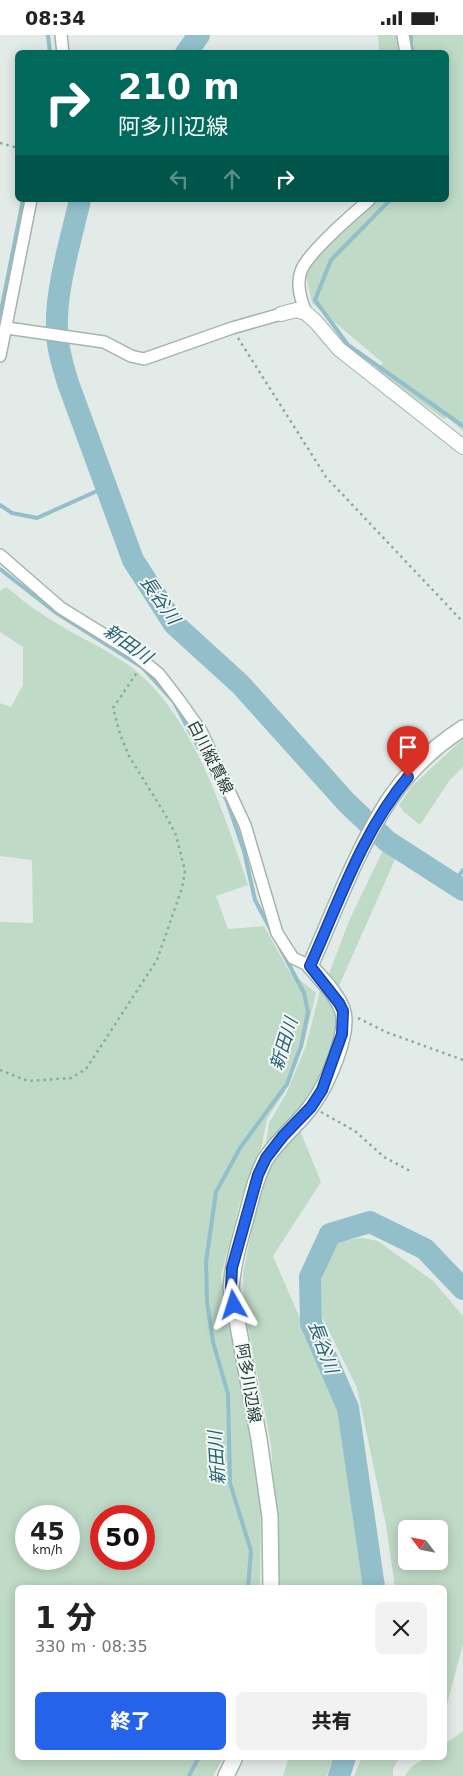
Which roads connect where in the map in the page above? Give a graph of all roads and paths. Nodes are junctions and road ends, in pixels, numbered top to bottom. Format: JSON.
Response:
{"nodes":[{"id":1,"x":61,"y":35,"type":"edge"},
{"id":2,"x":403,"y":35,"type":"edge"},
{"id":3,"x":63,"y":50,"type":"edge"},
{"id":4,"x":406,"y":50,"type":"edge"},
{"id":5,"x":0,"y":143,"type":"edge"},
{"id":6,"x":15,"y":146,"type":"edge"},
{"id":7,"x":31,"y":202,"type":"edge"},
{"id":8,"x":367,"y":202,"type":"edge"},
{"id":9,"x":306,"y":313,"type":"junction"},
{"id":10,"x":281,"y":314,"type":"joint"},
{"id":11,"x":7,"y":328,"type":"junction"},
{"id":12,"x":232,"y":328,"type":"junction"},
{"id":13,"x":0,"y":356,"type":"edge"},
{"id":14,"x":463,"y":447,"type":"edge"},
{"id":15,"x":0,"y":555,"type":"edge"},
{"id":16,"x":463,"y":622,"type":"edge"},
{"id":17,"x":139,"y":668,"type":"dead end"},
{"id":18,"x":463,"y":728,"type":"edge"},
{"id":19,"x":310,"y":966,"type":"junction"},
{"id":20,"x":343,"y":1011,"type":"junction"},
{"id":21,"x":463,"y":1059,"type":"edge"},
{"id":22,"x":0,"y":1070,"type":"edge"},
{"id":23,"x":311,"y":1107,"type":"junction"},
{"id":24,"x":412,"y":1172,"type":"dead end"},
{"id":25,"x":271,"y":1585,"type":"edge"},
{"id":26,"x":234,"y":1760,"type":"edge"},
{"id":27,"x":226,"y":1776,"type":"edge"}],
"edges":[{"from":1,"to":3,"type":"street"},
{"from":2,"to":4,"type":"street"},
{"from":5,"to":6,"type":"path"},
{"from":7,"to":11,"type":"street"},
{"from":8,"to":9,"type":"street"},
{"from":9,"to":10,"type":"street"},
{"from":9,"to":14,"type":"street"},
{"from":10,"to":12,"type":"street"},
{"from":11,"to":12,"type":"street"},
{"from":11,"to":13,"type":"street"},
{"from":12,"to":16,"type":"path"},
{"from":15,"to":19,"type":"street","name":"白川縦貫線"},
{"from":17,"to":22,"type":"path"},
{"from":18,"to":19,"type":"main road"},
{"from":19,"to":20,"type":"main road"},
{"from":20,"to":21,"type":"path"},
{"from":20,"to":23,"type":"main road","name":"阿多川辺線"},
{"from":23,"to":24,"type":"path"},
{"from":23,"to":25,"type":"main road","name":"阿多川辺線"},
{"from":26,"to":27,"type":"main road"}]}
